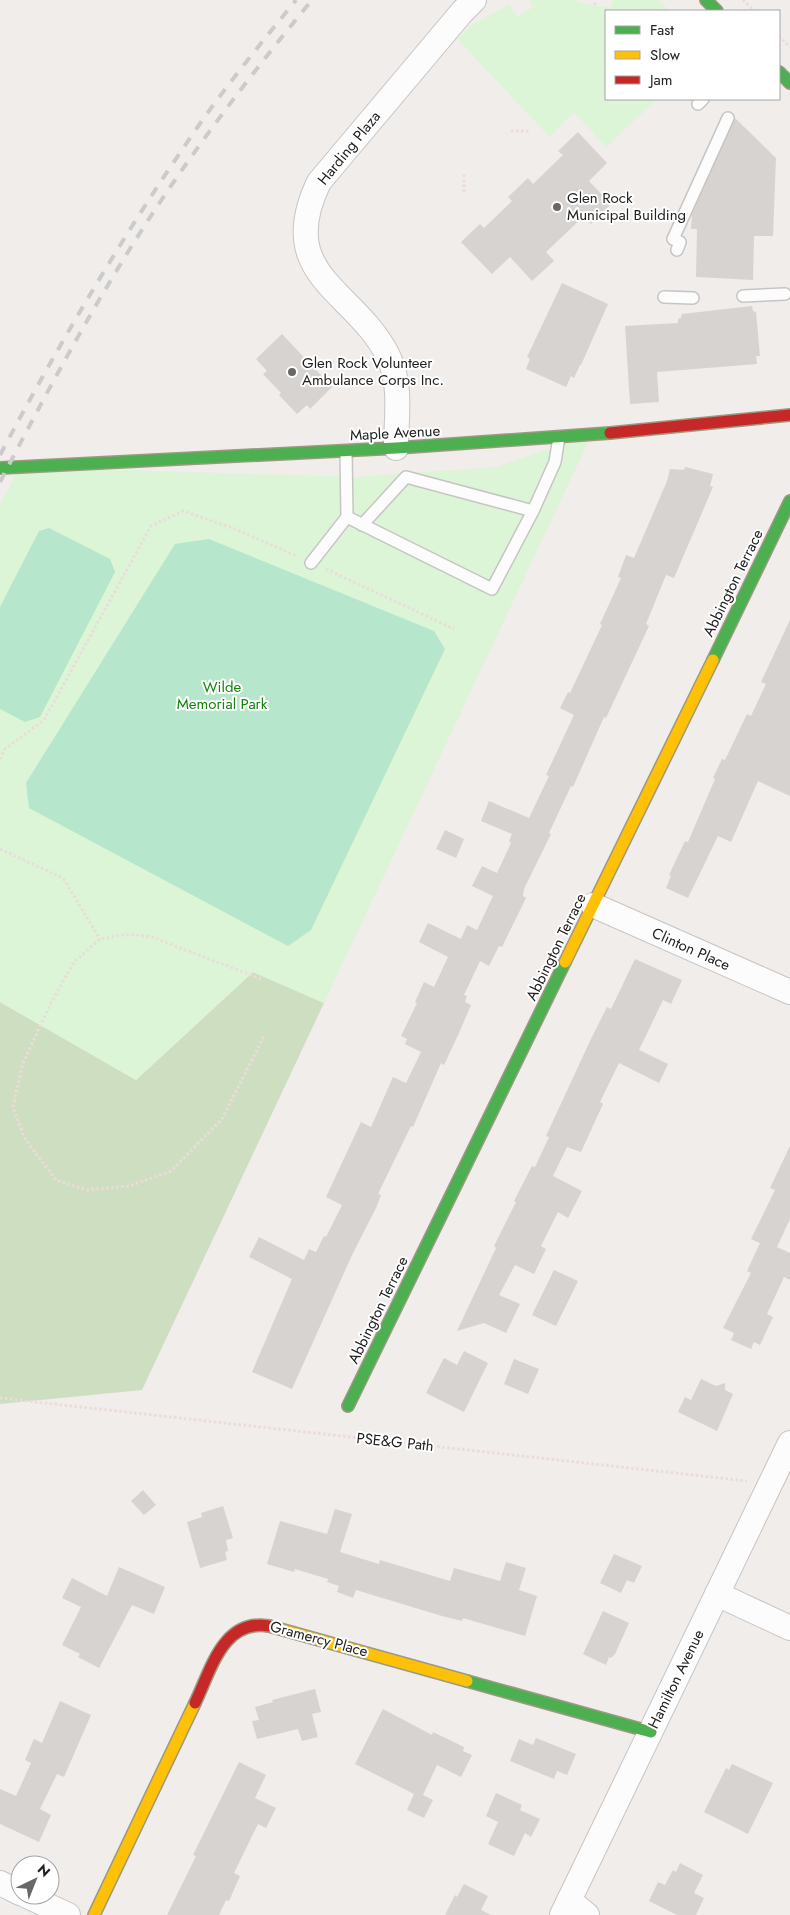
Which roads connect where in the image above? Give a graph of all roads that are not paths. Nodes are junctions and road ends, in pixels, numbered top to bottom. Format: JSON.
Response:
{"nodes":[{"id":1,"x":474,"y":0,"type":"edge"},
{"id":2,"x":706,"y":0,"type":"edge"},
{"id":3,"x":716,"y":10,"type":"edge"},
{"id":4,"x":780,"y":73,"type":"edge"},
{"id":5,"x":790,"y":83,"type":"edge"},
{"id":6,"x":728,"y":118,"type":"dead end"},
{"id":7,"x":677,"y":250,"type":"dead end"},
{"id":8,"x":785,"y":294,"type":"dead end"},
{"id":9,"x":743,"y":296,"type":"dead end"},
{"id":10,"x":664,"y":297,"type":"dead end"},
{"id":11,"x":693,"y":298,"type":"dead end"},
{"id":12,"x":790,"y":415,"type":"edge"},
{"id":13,"x":560,"y":437,"type":"junction"},
{"id":14,"x":396,"y":448,"type":"junction"},
{"id":15,"x":346,"y":451,"type":"junction"},
{"id":16,"x":0,"y":468,"type":"edge"},
{"id":17,"x":790,"y":501,"type":"edge"},
{"id":18,"x":534,"y":511,"type":"junction"},
{"id":19,"x":347,"y":517,"type":"junction"},
{"id":20,"x":362,"y":525,"type":"junction"},
{"id":21,"x":312,"y":563,"type":"road end"},
{"id":22,"x":592,"y":905,"type":"junction"},
{"id":23,"x":790,"y":992,"type":"edge"},
{"id":24,"x":348,"y":1406,"type":"dead end"},
{"id":25,"x":790,"y":1443,"type":"edge"},
{"id":26,"x":717,"y":1594,"type":"junction"},
{"id":27,"x":790,"y":1628,"type":"edge"},
{"id":28,"x":651,"y":1732,"type":"junction"},
{"id":29,"x":46,"y":1905,"type":"edge"},
{"id":30,"x":573,"y":1910,"type":"edge"},
{"id":31,"x":68,"y":1915,"type":"edge"},
{"id":32,"x":94,"y":1915,"type":"edge"}],
"edges":[{"from":1,"to":14,"type":"street","name":"Harding Plaza"},
{"from":2,"to":3,"type":"street"},
{"from":4,"to":5,"type":"street"},
{"from":6,"to":7,"type":"lane"},
{"from":8,"to":9,"type":"lane"},
{"from":10,"to":11,"type":"lane"},
{"from":12,"to":13,"type":"street","name":"Maple Avenue"},
{"from":13,"to":14,"type":"street","name":"Maple Avenue"},
{"from":13,"to":18,"type":"lane"},
{"from":14,"to":15,"type":"street","name":"Maple Avenue"},
{"from":15,"to":16,"type":"street","name":"Maple Avenue"},
{"from":15,"to":19,"type":"lane"},
{"from":17,"to":22,"type":"street","name":"Abbington Terrace"},
{"from":18,"to":20,"type":"lane"},
{"from":18,"to":20,"type":"lane"},
{"from":19,"to":20,"type":"lane"},
{"from":19,"to":21,"type":"lane"},
{"from":22,"to":23,"type":"street","name":"Clinton Place"},
{"from":22,"to":24,"type":"street","name":"Abbington Terrace"},
{"from":25,"to":26,"type":"street","name":"Hamilton Avenue"},
{"from":26,"to":27,"type":"street"},
{"from":26,"to":28,"type":"street","name":"Hamilton Avenue"},
{"from":28,"to":30,"type":"street","name":"Hamilton Avenue"},
{"from":28,"to":32,"type":"street","name":"Gramercy Place"},
{"from":29,"to":31,"type":"street"}]}
